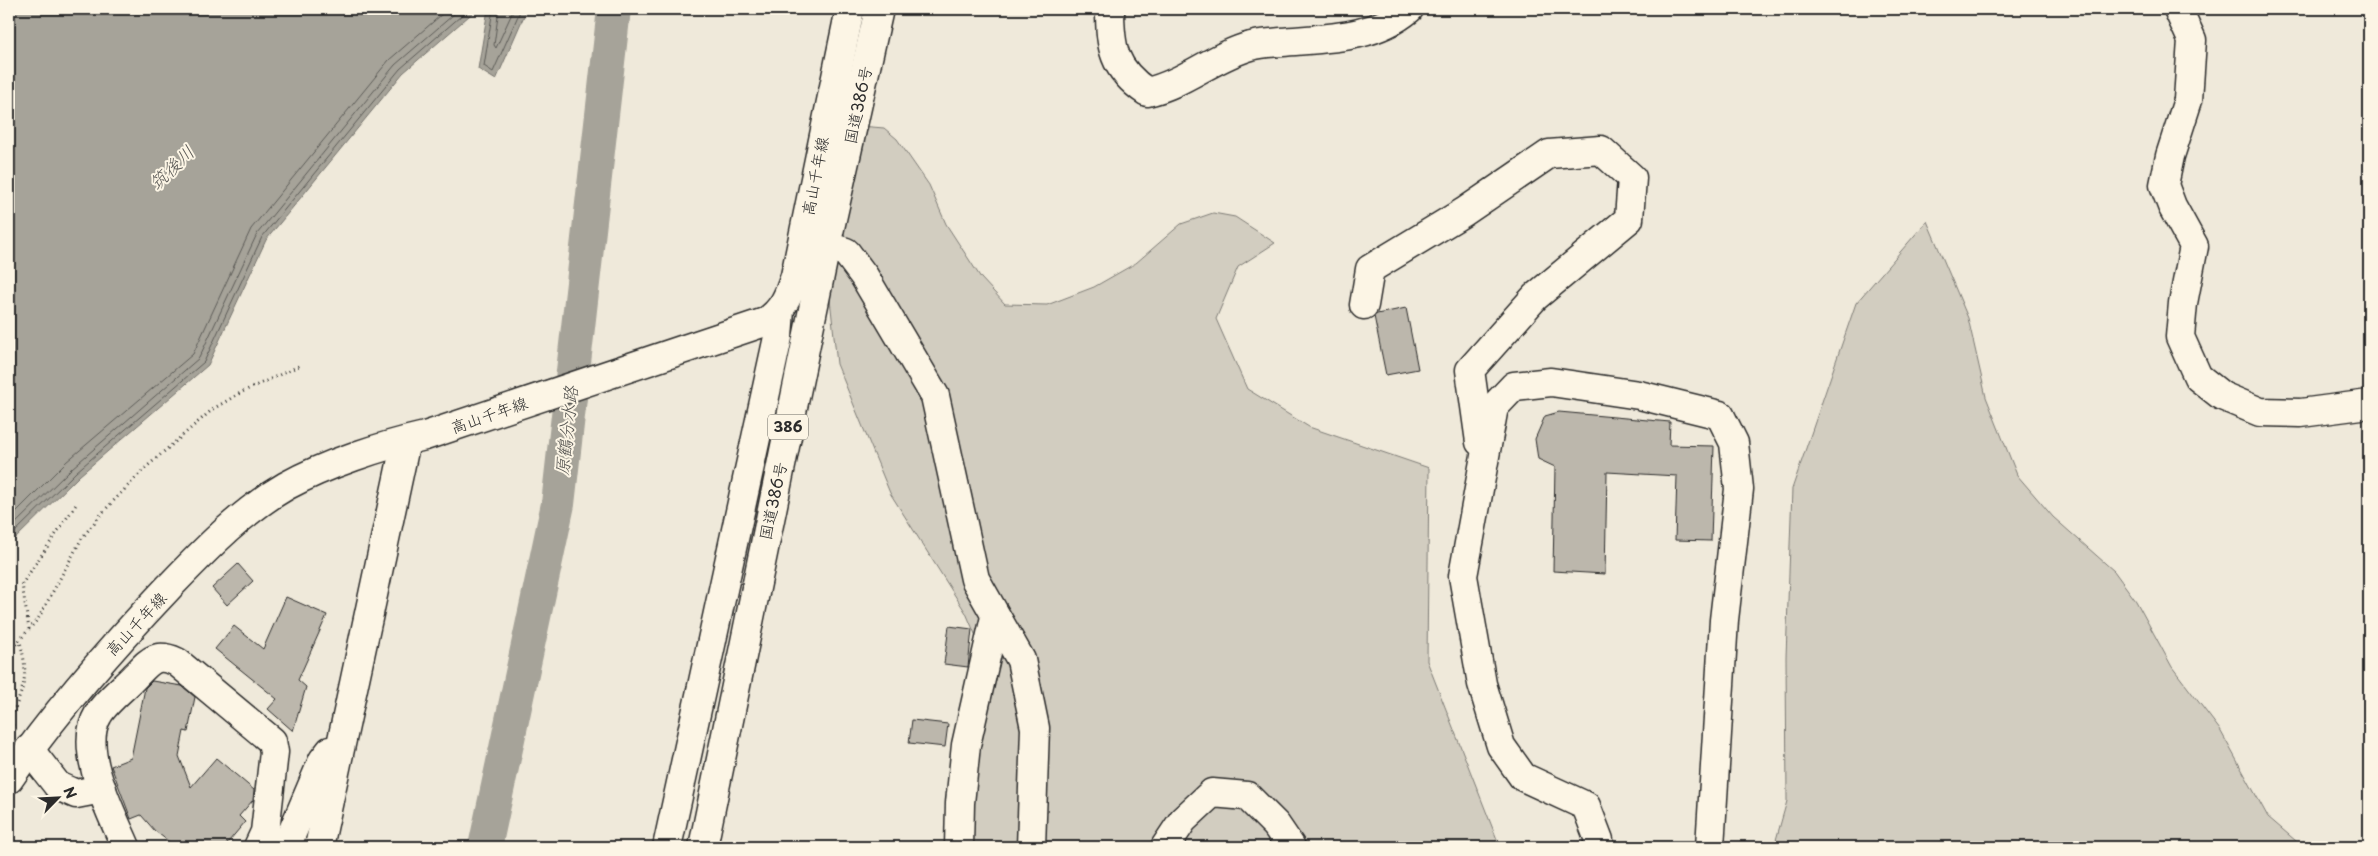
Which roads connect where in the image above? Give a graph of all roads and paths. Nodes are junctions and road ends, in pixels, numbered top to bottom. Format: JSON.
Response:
{"nodes":[{"id":1,"x":850,"y":9,"type":"edge"},
{"id":2,"x":878,"y":9,"type":"edge"},
{"id":3,"x":1110,"y":9,"type":"edge"},
{"id":4,"x":1409,"y":9,"type":"edge"},
{"id":5,"x":2178,"y":9,"type":"edge"},
{"id":6,"x":826,"y":246,"type":"junction"},
{"id":7,"x":1364,"y":305,"type":"dead end"},
{"id":8,"x":773,"y":316,"type":"junction"},
{"id":9,"x":301,"y":365,"type":"dead end"},
{"id":10,"x":2369,"y":404,"type":"edge"},
{"id":11,"x":415,"y":439,"type":"junction"},
{"id":12,"x":1484,"y":463,"type":"junction"},
{"id":13,"x":77,"y":503,"type":"dead end"},
{"id":14,"x":995,"y":617,"type":"junction"},
{"id":15,"x":29,"y":630,"type":"junction"},
{"id":16,"x":20,"y":642,"type":"junction"},
{"id":17,"x":9,"y":652,"type":"edge"},
{"id":18,"x":9,"y":721,"type":"edge"},
{"id":19,"x":342,"y":736,"type":"junction"},
{"id":20,"x":29,"y":749,"type":"junction"},
{"id":21,"x":9,"y":779,"type":"edge"},
{"id":22,"x":102,"y":789,"type":"junction"},
{"id":23,"x":126,"y":847,"type":"edge"},
{"id":24,"x":258,"y":847,"type":"edge"},
{"id":25,"x":286,"y":847,"type":"edge"},
{"id":26,"x":319,"y":847,"type":"edge"},
{"id":27,"x":667,"y":847,"type":"edge"},
{"id":28,"x":703,"y":847,"type":"edge"},
{"id":29,"x":959,"y":847,"type":"edge"},
{"id":30,"x":1031,"y":847,"type":"edge"},
{"id":31,"x":1165,"y":847,"type":"edge"},
{"id":32,"x":1291,"y":847,"type":"edge"},
{"id":33,"x":1597,"y":847,"type":"edge"},
{"id":34,"x":1710,"y":847,"type":"edge"}],
"edges":[{"from":1,"to":8,"type":"main road","name":"高山千年線"},
{"from":2,"to":6,"type":"main road","name":"国道386号","number":"386"},
{"from":3,"to":4,"type":"main road"},
{"from":5,"to":10,"type":"main road"},
{"from":6,"to":14,"type":"main road"},
{"from":6,"to":28,"type":"main road","name":"国道386号","number":"386"},
{"from":7,"to":12,"type":"main road"},
{"from":8,"to":11,"type":"main road","name":"高山千年線"},
{"from":8,"to":27,"type":"main road"},
{"from":9,"to":15,"type":"path"},
{"from":11,"to":19,"type":"main road"},
{"from":11,"to":20,"type":"main road","name":"高山千年線"},
{"from":12,"to":33,"type":"main road"},
{"from":12,"to":34,"type":"main road"},
{"from":13,"to":15,"type":"path"},
{"from":14,"to":29,"type":"main road"},
{"from":14,"to":30,"type":"main road"},
{"from":15,"to":16,"type":"path"},
{"from":16,"to":17,"type":"path"},
{"from":16,"to":18,"type":"path"},
{"from":18,"to":20,"type":"path"},
{"from":19,"to":25,"type":"main road"},
{"from":19,"to":26,"type":"main road"},
{"from":20,"to":21,"type":"main road","name":"高山千年線"},
{"from":20,"to":22,"type":"main road"},
{"from":22,"to":23,"type":"main road"},
{"from":22,"to":24,"type":"main road"},
{"from":31,"to":32,"type":"main road"}]}
